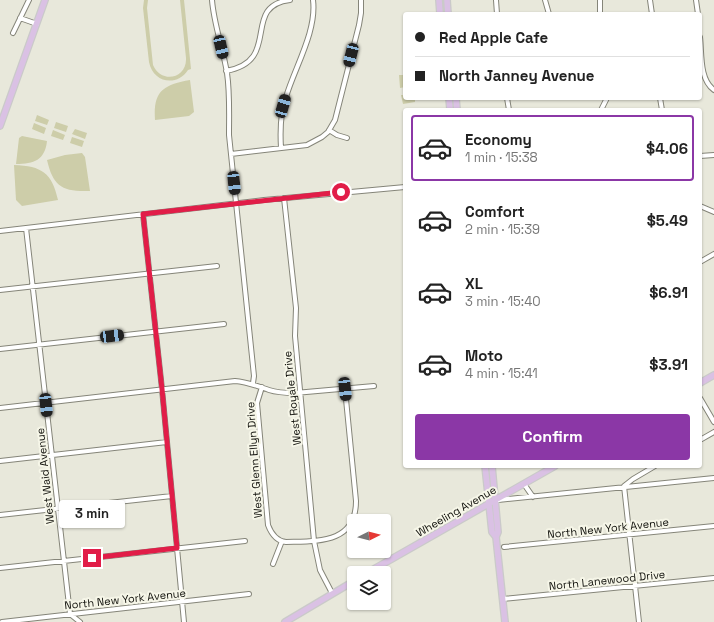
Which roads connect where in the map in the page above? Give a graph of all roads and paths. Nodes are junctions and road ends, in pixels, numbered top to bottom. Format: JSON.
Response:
{"nodes":[{"id":1,"x":29,"y":0,"type":"edge"},
{"id":2,"x":45,"y":0,"type":"edge"},
{"id":3,"x":212,"y":0,"type":"edge"},
{"id":4,"x":290,"y":0,"type":"edge"},
{"id":5,"x":313,"y":0,"type":"edge"},
{"id":6,"x":361,"y":0,"type":"edge"},
{"id":7,"x":439,"y":0,"type":"edge"},
{"id":8,"x":447,"y":0,"type":"edge"},
{"id":9,"x":496,"y":0,"type":"edge"},
{"id":10,"x":544,"y":0,"type":"edge"},
{"id":11,"x":600,"y":0,"type":"edge"},
{"id":12,"x":650,"y":0,"type":"edge"},
{"id":13,"x":696,"y":0,"type":"edge"},
{"id":14,"x":440,"y":12,"type":"edge"},
{"id":15,"x":448,"y":12,"type":"edge"},
{"id":16,"x":498,"y":12,"type":"edge"},
{"id":17,"x":548,"y":12,"type":"edge"},
{"id":18,"x":600,"y":12,"type":"edge"},
{"id":19,"x":652,"y":12,"type":"edge"},
{"id":20,"x":698,"y":12,"type":"edge"},
{"id":21,"x":20,"y":18,"type":"junction"},
{"id":22,"x":37,"y":24,"type":"junction"},
{"id":23,"x":12,"y":33,"type":"dead end"},
{"id":24,"x":702,"y":53,"type":"edge"},
{"id":25,"x":226,"y":70,"type":"junction"},
{"id":26,"x":714,"y":90,"type":"edge"},
{"id":27,"x":0,"y":126,"type":"edge"},
{"id":28,"x":329,"y":130,"type":"junction"},
{"id":29,"x":347,"y":138,"type":"dead end"},
{"id":30,"x":281,"y":148,"type":"junction"},
{"id":31,"x":231,"y":154,"type":"junction"},
{"id":32,"x":714,"y":155,"type":"edge"},
{"id":33,"x":702,"y":156,"type":"edge"},
{"id":34,"x":403,"y":187,"type":"edge"},
{"id":35,"x":284,"y":198,"type":"junction"},
{"id":36,"x":236,"y":203,"type":"junction"},
{"id":37,"x":702,"y":207,"type":"edge"},
{"id":38,"x":714,"y":212,"type":"edge"},
{"id":39,"x":143,"y":214,"type":"junction"},
{"id":40,"x":26,"y":228,"type":"junction"},
{"id":41,"x":0,"y":231,"type":"edge"},
{"id":42,"x":714,"y":254,"type":"edge"},
{"id":43,"x":702,"y":261,"type":"edge"},
{"id":44,"x":217,"y":266,"type":"dead end"},
{"id":45,"x":149,"y":273,"type":"junction"},
{"id":46,"x":32,"y":287,"type":"junction"},
{"id":47,"x":0,"y":290,"type":"edge"},
{"id":48,"x":224,"y":324,"type":"dead end"},
{"id":49,"x":155,"y":331,"type":"junction"},
{"id":50,"x":39,"y":345,"type":"junction"},
{"id":51,"x":0,"y":349,"type":"edge"},
{"id":52,"x":714,"y":375,"type":"edge"},
{"id":53,"x":702,"y":382,"type":"edge"},
{"id":54,"x":253,"y":383,"type":"junction"},
{"id":55,"x":374,"y":386,"type":"dead end"},
{"id":56,"x":262,"y":387,"type":"junction"},
{"id":57,"x":162,"y":389,"type":"junction"},
{"id":58,"x":345,"y":389,"type":"junction"},
{"id":59,"x":301,"y":392,"type":"junction"},
{"id":60,"x":702,"y":401,"type":"edge"},
{"id":61,"x":46,"y":403,"type":"junction"},
{"id":62,"x":0,"y":408,"type":"edge"},
{"id":63,"x":714,"y":422,"type":"edge"},
{"id":64,"x":714,"y":432,"type":"edge"},
{"id":65,"x":702,"y":439,"type":"edge"},
{"id":66,"x":167,"y":442,"type":"junction"},
{"id":67,"x":51,"y":455,"type":"junction"},
{"id":68,"x":0,"y":461,"type":"edge"},
{"id":69,"x":485,"y":468,"type":"edge"},
{"id":70,"x":492,"y":468,"type":"edge"},
{"id":71,"x":552,"y":468,"type":"edge"},
{"id":72,"x":652,"y":468,"type":"edge"},
{"id":73,"x":714,"y":478,"type":"edge"},
{"id":74,"x":524,"y":484,"type":"junction"},
{"id":75,"x":624,"y":486,"type":"junction"},
{"id":76,"x":172,"y":496,"type":"junction"},
{"id":77,"x":533,"y":497,"type":"junction"},
{"id":78,"x":496,"y":500,"type":"junction"},
{"id":79,"x":489,"y":504,"type":"junction"},
{"id":80,"x":58,"y":508,"type":"junction"},
{"id":81,"x":0,"y":515,"type":"edge"},
{"id":82,"x":714,"y":526,"type":"edge"},
{"id":83,"x":630,"y":535,"type":"junction"},
{"id":84,"x":496,"y":537,"type":"junction"},
{"id":85,"x":245,"y":541,"type":"dead end"},
{"id":86,"x":282,"y":541,"type":"junction"},
{"id":87,"x":314,"y":541,"type":"junction"},
{"id":88,"x":504,"y":547,"type":"dead end"},
{"id":89,"x":177,"y":548,"type":"junction"},
{"id":90,"x":63,"y":561,"type":"junction"},
{"id":91,"x":273,"y":564,"type":"dead end"},
{"id":92,"x":379,"y":566,"type":"edge"},
{"id":93,"x":0,"y":568,"type":"edge"},
{"id":94,"x":714,"y":578,"type":"edge"},
{"id":95,"x":347,"y":585,"type":"edge"},
{"id":96,"x":635,"y":586,"type":"junction"},
{"id":97,"x":332,"y":593,"type":"junction"},
{"id":98,"x":249,"y":594,"type":"dead end"},
{"id":99,"x":503,"y":599,"type":"junction"},
{"id":100,"x":182,"y":601,"type":"junction"},
{"id":101,"x":70,"y":614,"type":"junction"},
{"id":102,"x":2,"y":622,"type":"edge"},
{"id":103,"x":80,"y":622,"type":"edge"},
{"id":104,"x":184,"y":622,"type":"edge"},
{"id":105,"x":285,"y":622,"type":"edge"},
{"id":106,"x":505,"y":622,"type":"edge"},
{"id":107,"x":639,"y":622,"type":"edge"}],
"edges":[{"from":1,"to":21,"type":"street"},
{"from":2,"to":22,"type":"main road"},
{"from":3,"to":25,"type":"street"},
{"from":4,"to":25,"type":"street"},
{"from":5,"to":30,"type":"street"},
{"from":6,"to":28,"type":"street"},
{"from":7,"to":14,"type":"main road"},
{"from":8,"to":15,"type":"main road"},
{"from":9,"to":16,"type":"street"},
{"from":10,"to":17,"type":"street"},
{"from":11,"to":18,"type":"street"},
{"from":12,"to":19,"type":"street"},
{"from":13,"to":20,"type":"street"},
{"from":21,"to":22,"type":"street"},
{"from":21,"to":23,"type":"street"},
{"from":22,"to":27,"type":"main road"},
{"from":24,"to":26,"type":"street"},
{"from":25,"to":31,"type":"street"},
{"from":28,"to":29,"type":"street"},
{"from":28,"to":30,"type":"street"},
{"from":30,"to":31,"type":"street"},
{"from":31,"to":36,"type":"street"},
{"from":32,"to":33,"type":"street"},
{"from":34,"to":35,"type":"street"},
{"from":35,"to":36,"type":"street"},
{"from":35,"to":59,"type":"street","name":"West Royale Drive"},
{"from":36,"to":39,"type":"street"},
{"from":36,"to":54,"type":"street"},
{"from":37,"to":38,"type":"street"},
{"from":39,"to":40,"type":"street"},
{"from":39,"to":45,"type":"street"},
{"from":40,"to":41,"type":"street"},
{"from":40,"to":46,"type":"street","name":"West Waid Avenue"},
{"from":42,"to":43,"type":"street"},
{"from":44,"to":45,"type":"street"},
{"from":45,"to":46,"type":"street"},
{"from":45,"to":49,"type":"street"},
{"from":46,"to":47,"type":"street"},
{"from":46,"to":50,"type":"street","name":"West Waid Avenue"},
{"from":48,"to":49,"type":"street"},
{"from":49,"to":50,"type":"street"},
{"from":49,"to":57,"type":"street"},
{"from":50,"to":51,"type":"street"},
{"from":50,"to":61,"type":"street","name":"West Waid Avenue"},
{"from":52,"to":53,"type":"main road"},
{"from":54,"to":56,"type":"street"},
{"from":54,"to":57,"type":"street"},
{"from":55,"to":58,"type":"street"},
{"from":56,"to":59,"type":"street"},
{"from":56,"to":86,"type":"street","name":"West Glenn Ellyn Drive"},
{"from":57,"to":61,"type":"street"},
{"from":57,"to":66,"type":"street"},
{"from":58,"to":59,"type":"street"},
{"from":58,"to":87,"type":"street"},
{"from":59,"to":87,"type":"street","name":"West Royale Drive"},
{"from":60,"to":63,"type":"street"},
{"from":61,"to":62,"type":"street"},
{"from":61,"to":67,"type":"street","name":"West Waid Avenue"},
{"from":64,"to":65,"type":"street"},
{"from":66,"to":67,"type":"street"},
{"from":66,"to":76,"type":"street"},
{"from":67,"to":68,"type":"street"},
{"from":67,"to":80,"type":"street","name":"West Waid Avenue"},
{"from":69,"to":79,"type":"main road"},
{"from":70,"to":78,"type":"main road"},
{"from":71,"to":74,"type":"main road","name":"Wheeling Avenue"},
{"from":72,"to":75,"type":"street"},
{"from":73,"to":75,"type":"street"},
{"from":74,"to":77,"type":"street"},
{"from":74,"to":78,"type":"main road","name":"Wheeling Avenue"},
{"from":75,"to":77,"type":"street"},
{"from":75,"to":83,"type":"street"},
{"from":76,"to":80,"type":"street"},
{"from":76,"to":89,"type":"street"},
{"from":77,"to":78,"type":"street"},
{"from":78,"to":79,"type":"main road","name":"Wheeling Avenue"},
{"from":78,"to":84,"type":"main road"},
{"from":79,"to":84,"type":"main road"},
{"from":79,"to":92,"type":"main road","name":"Wheeling Avenue"},
{"from":80,"to":81,"type":"street"},
{"from":80,"to":90,"type":"street","name":"West Waid Avenue"},
{"from":82,"to":83,"type":"street","name":"North New York Avenue"},
{"from":83,"to":88,"type":"street","name":"North New York Avenue"},
{"from":83,"to":96,"type":"street"},
{"from":84,"to":99,"type":"main road"},
{"from":85,"to":89,"type":"street"},
{"from":86,"to":87,"type":"street"},
{"from":86,"to":91,"type":"street"},
{"from":87,"to":97,"type":"street","name":"West Royale Drive"},
{"from":89,"to":90,"type":"street"},
{"from":89,"to":100,"type":"street"},
{"from":90,"to":93,"type":"street"},
{"from":90,"to":101,"type":"street","name":"West Waid Avenue"},
{"from":94,"to":96,"type":"street","name":"North Lanewood Drive"},
{"from":95,"to":97,"type":"main road"},
{"from":96,"to":99,"type":"street","name":"North Lanewood Drive"},
{"from":96,"to":107,"type":"street"},
{"from":97,"to":105,"type":"main road"},
{"from":98,"to":100,"type":"street","name":"North New York Avenue"},
{"from":99,"to":106,"type":"main road"},
{"from":100,"to":101,"type":"street","name":"North New York Avenue"},
{"from":100,"to":104,"type":"street"},
{"from":101,"to":102,"type":"street","name":"North New York Avenue"},
{"from":101,"to":103,"type":"street"}]}
